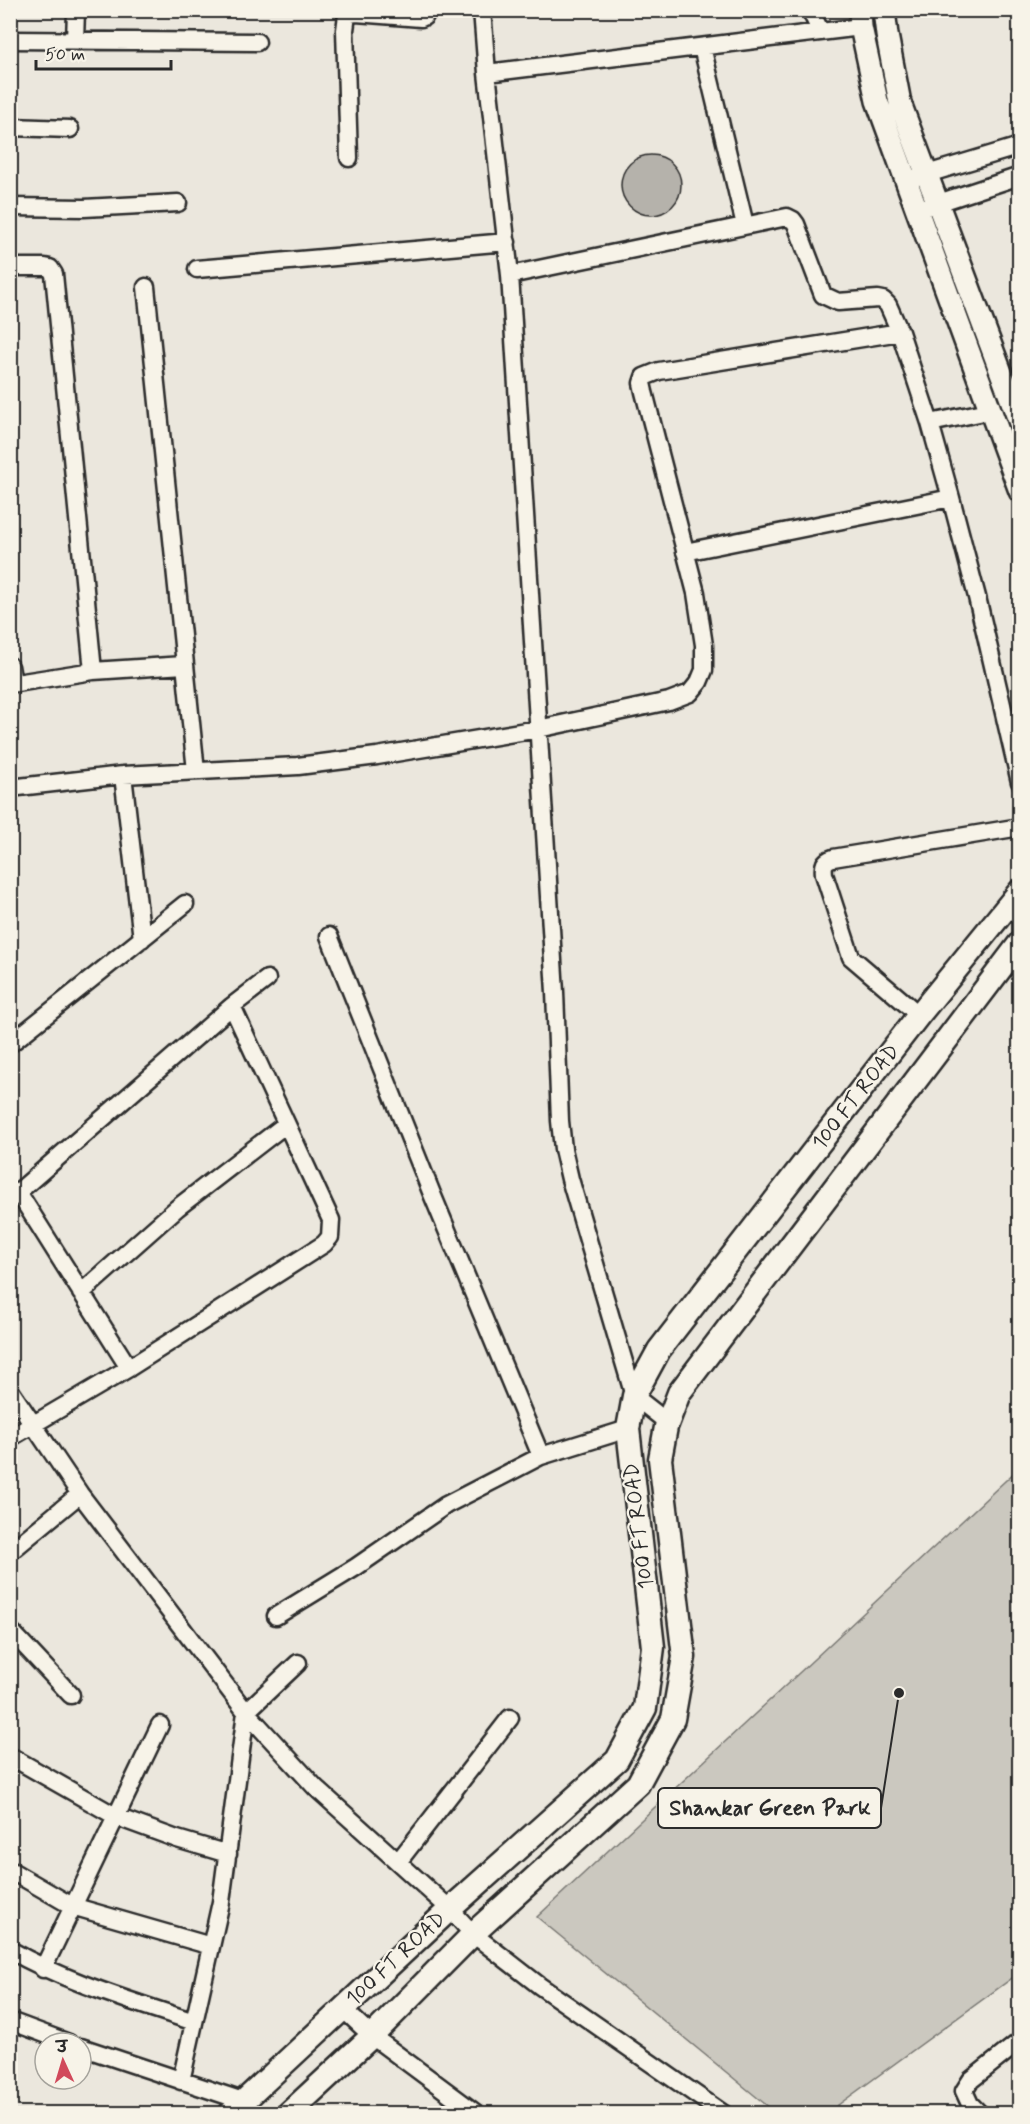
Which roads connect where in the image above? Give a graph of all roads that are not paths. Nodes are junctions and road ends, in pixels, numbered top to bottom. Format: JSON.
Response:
{"nodes":[{"id":1,"x":76,"y":10,"type":"edge"},
{"id":2,"x":427,"y":10,"type":"edge"},
{"id":3,"x":482,"y":10,"type":"edge"},
{"id":4,"x":810,"y":10,"type":"edge"},
{"id":5,"x":884,"y":10,"type":"edge"},
{"id":6,"x":860,"y":19,"type":"edge"},
{"id":7,"x":821,"y":32,"type":"junction"},
{"id":8,"x":10,"y":40,"type":"edge"},
{"id":9,"x":75,"y":41,"type":"junction"},
{"id":10,"x":257,"y":42,"type":"dead end"},
{"id":11,"x":702,"y":46,"type":"junction"},
{"id":12,"x":487,"y":73,"type":"junction"},
{"id":13,"x":10,"y":127,"type":"edge"},
{"id":14,"x":70,"y":129,"type":"dead end"},
{"id":15,"x":1020,"y":146,"type":"edge"},
{"id":16,"x":349,"y":158,"type":"dead end"},
{"id":17,"x":926,"y":174,"type":"junction"},
{"id":18,"x":1020,"y":176,"type":"edge"},
{"id":19,"x":904,"y":180,"type":"junction"},
{"id":20,"x":937,"y":202,"type":"junction"},
{"id":21,"x":178,"y":203,"type":"dead end"},
{"id":22,"x":10,"y":207,"type":"edge"},
{"id":23,"x":915,"y":211,"type":"junction"},
{"id":24,"x":745,"y":225,"type":"junction"},
{"id":25,"x":507,"y":242,"type":"junction"},
{"id":26,"x":10,"y":267,"type":"edge"},
{"id":27,"x":197,"y":269,"type":"dead end"},
{"id":28,"x":510,"y":274,"type":"junction"},
{"id":29,"x":146,"y":286,"type":"dead end"},
{"id":30,"x":900,"y":332,"type":"junction"},
{"id":31,"x":989,"y":411,"type":"junction"},
{"id":32,"x":930,"y":423,"type":"junction"},
{"id":33,"x":1020,"y":423,"type":"edge"},
{"id":34,"x":1020,"y":491,"type":"edge"},
{"id":35,"x":951,"y":498,"type":"junction"},
{"id":36,"x":686,"y":552,"type":"junction"},
{"id":37,"x":184,"y":665,"type":"junction"},
{"id":38,"x":10,"y":666,"type":"edge"},
{"id":39,"x":93,"y":671,"type":"junction"},
{"id":40,"x":12,"y":684,"type":"edge"},
{"id":41,"x":538,"y":729,"type":"junction"},
{"id":42,"x":196,"y":771,"type":"junction"},
{"id":43,"x":123,"y":775,"type":"junction"},
{"id":44,"x":1020,"y":782,"type":"edge"},
{"id":45,"x":10,"y":788,"type":"edge"},
{"id":46,"x":1020,"y":827,"type":"edge"},
{"id":47,"x":1020,"y":891,"type":"edge"},
{"id":48,"x":185,"y":904,"type":"dead end"},
{"id":49,"x":329,"y":936,"type":"dead end"},
{"id":50,"x":142,"y":939,"type":"junction"},
{"id":51,"x":1020,"y":943,"type":"edge"},
{"id":52,"x":267,"y":979,"type":"dead end"},
{"id":53,"x":232,"y":1006,"type":"junction"},
{"id":54,"x":919,"y":1015,"type":"junction"},
{"id":55,"x":10,"y":1044,"type":"edge"},
{"id":56,"x":286,"y":1124,"type":"junction"},
{"id":57,"x":14,"y":1196,"type":"edge"},
{"id":58,"x":81,"y":1293,"type":"junction"},
{"id":59,"x":129,"y":1368,"type":"junction"},
{"id":60,"x":10,"y":1390,"type":"edge"},
{"id":61,"x":634,"y":1396,"type":"junction"},
{"id":62,"x":668,"y":1422,"type":"junction"},
{"id":63,"x":33,"y":1424,"type":"junction"},
{"id":64,"x":628,"y":1429,"type":"junction"},
{"id":65,"x":10,"y":1438,"type":"edge"},
{"id":66,"x":541,"y":1456,"type":"junction"},
{"id":67,"x":80,"y":1494,"type":"junction"},
{"id":68,"x":10,"y":1552,"type":"edge"},
{"id":69,"x":276,"y":1616,"type":"dead end"},
{"id":70,"x":10,"y":1630,"type":"edge"},
{"id":71,"x":298,"y":1663,"type":"dead end"},
{"id":72,"x":71,"y":1695,"type":"dead end"},
{"id":73,"x":246,"y":1712,"type":"junction"},
{"id":74,"x":510,"y":1718,"type":"dead end"},
{"id":75,"x":160,"y":1725,"type":"dead end"},
{"id":76,"x":10,"y":1756,"type":"edge"},
{"id":77,"x":117,"y":1817,"type":"junction"},
{"id":78,"x":228,"y":1854,"type":"junction"},
{"id":79,"x":398,"y":1862,"type":"junction"},
{"id":80,"x":10,"y":1870,"type":"edge"},
{"id":81,"x":72,"y":1906,"type":"junction"},
{"id":82,"x":450,"y":1910,"type":"junction"},
{"id":83,"x":473,"y":1934,"type":"junction"},
{"id":84,"x":211,"y":1946,"type":"junction"},
{"id":85,"x":10,"y":1950,"type":"edge"},
{"id":86,"x":44,"y":1969,"type":"junction"},
{"id":87,"x":343,"y":2009,"type":"junction"},
{"id":88,"x":10,"y":2021,"type":"edge"},
{"id":89,"x":194,"y":2022,"type":"junction"},
{"id":90,"x":37,"y":2031,"type":"edge"},
{"id":91,"x":372,"y":2036,"type":"junction"},
{"id":92,"x":1020,"y":2042,"type":"edge"},
{"id":93,"x":93,"y":2051,"type":"edge"},
{"id":94,"x":181,"y":2081,"type":"junction"},
{"id":95,"x":237,"y":2107,"type":"edge"},
{"id":96,"x":288,"y":2114,"type":"edge"},
{"id":97,"x":477,"y":2114,"type":"edge"},
{"id":98,"x":724,"y":2114,"type":"edge"},
{"id":99,"x":980,"y":2114,"type":"edge"}],
"edges":[{"from":1,"to":9,"type":"street"},
{"from":2,"to":16,"type":"street"},
{"from":3,"to":12,"type":"street"},
{"from":4,"to":7,"type":"street"},
{"from":5,"to":17,"type":"street"},
{"from":6,"to":7,"type":"street"},
{"from":6,"to":19,"type":"street"},
{"from":7,"to":11,"type":"street"},
{"from":8,"to":9,"type":"street"},
{"from":9,"to":10,"type":"street"},
{"from":11,"to":12,"type":"street"},
{"from":11,"to":24,"type":"street"},
{"from":12,"to":25,"type":"street"},
{"from":13,"to":14,"type":"street"},
{"from":15,"to":17,"type":"street"},
{"from":17,"to":19,"type":"street"},
{"from":17,"to":20,"type":"street"},
{"from":18,"to":20,"type":"street"},
{"from":19,"to":23,"type":"street"},
{"from":20,"to":23,"type":"street"},
{"from":20,"to":33,"type":"street"},
{"from":21,"to":22,"type":"street"},
{"from":23,"to":31,"type":"street"},
{"from":24,"to":28,"type":"street"},
{"from":24,"to":30,"type":"street"},
{"from":25,"to":27,"type":"street"},
{"from":25,"to":28,"type":"street"},
{"from":26,"to":39,"type":"street"},
{"from":28,"to":41,"type":"street"},
{"from":29,"to":37,"type":"street"},
{"from":30,"to":32,"type":"street"},
{"from":30,"to":36,"type":"street"},
{"from":31,"to":32,"type":"street"},
{"from":31,"to":34,"type":"street"},
{"from":32,"to":35,"type":"street"},
{"from":35,"to":36,"type":"street"},
{"from":35,"to":44,"type":"street"},
{"from":36,"to":41,"type":"street"},
{"from":37,"to":39,"type":"street"},
{"from":37,"to":42,"type":"street"},
{"from":38,"to":40,"type":"street"},
{"from":39,"to":40,"type":"street"},
{"from":41,"to":42,"type":"street"},
{"from":41,"to":61,"type":"street"},
{"from":42,"to":43,"type":"street"},
{"from":43,"to":45,"type":"street"},
{"from":43,"to":50,"type":"street"},
{"from":46,"to":54,"type":"street"},
{"from":47,"to":54,"type":"main road","name":"100 FT ROAD"},
{"from":48,"to":50,"type":"street"},
{"from":49,"to":66,"type":"street"},
{"from":50,"to":55,"type":"street"},
{"from":51,"to":62,"type":"main road","name":"100 FT ROAD"},
{"from":52,"to":53,"type":"street"},
{"from":53,"to":56,"type":"street"},
{"from":53,"to":57,"type":"street"},
{"from":54,"to":61,"type":"main road","name":"100 FT ROAD"},
{"from":56,"to":58,"type":"street"},
{"from":56,"to":59,"type":"street"},
{"from":57,"to":58,"type":"street"},
{"from":58,"to":59,"type":"street"},
{"from":59,"to":63,"type":"street"},
{"from":60,"to":63,"type":"street"},
{"from":61,"to":62,"type":"street"},
{"from":61,"to":64,"type":"main road","name":"100 FT ROAD"},
{"from":62,"to":83,"type":"main road","name":"100 FT ROAD"},
{"from":63,"to":65,"type":"street"},
{"from":63,"to":67,"type":"street"},
{"from":64,"to":66,"type":"street"},
{"from":64,"to":82,"type":"main road","name":"100 FT ROAD"},
{"from":66,"to":69,"type":"street"},
{"from":67,"to":68,"type":"street"},
{"from":67,"to":73,"type":"street"},
{"from":70,"to":72,"type":"street"},
{"from":71,"to":73,"type":"street"},
{"from":73,"to":78,"type":"street"},
{"from":73,"to":79,"type":"street"},
{"from":74,"to":79,"type":"street"},
{"from":75,"to":77,"type":"street"},
{"from":76,"to":77,"type":"street"},
{"from":77,"to":78,"type":"street"},
{"from":77,"to":81,"type":"street"},
{"from":78,"to":84,"type":"street"},
{"from":79,"to":82,"type":"street"},
{"from":80,"to":81,"type":"street"},
{"from":81,"to":84,"type":"street"},
{"from":81,"to":86,"type":"street"},
{"from":82,"to":83,"type":"street"},
{"from":82,"to":87,"type":"main road","name":"100 FT ROAD"},
{"from":83,"to":91,"type":"main road","name":"100 FT ROAD"},
{"from":83,"to":98,"type":"street"},
{"from":84,"to":89,"type":"street"},
{"from":85,"to":86,"type":"street"},
{"from":86,"to":89,"type":"street"},
{"from":87,"to":91,"type":"street"},
{"from":87,"to":95,"type":"main road","name":"100 FT ROAD"},
{"from":88,"to":90,"type":"street"},
{"from":89,"to":94,"type":"street"},
{"from":91,"to":96,"type":"main road","name":"100 FT ROAD"},
{"from":91,"to":97,"type":"street"},
{"from":92,"to":99,"type":"street"},
{"from":93,"to":94,"type":"street"},
{"from":94,"to":95,"type":"street"}]}
